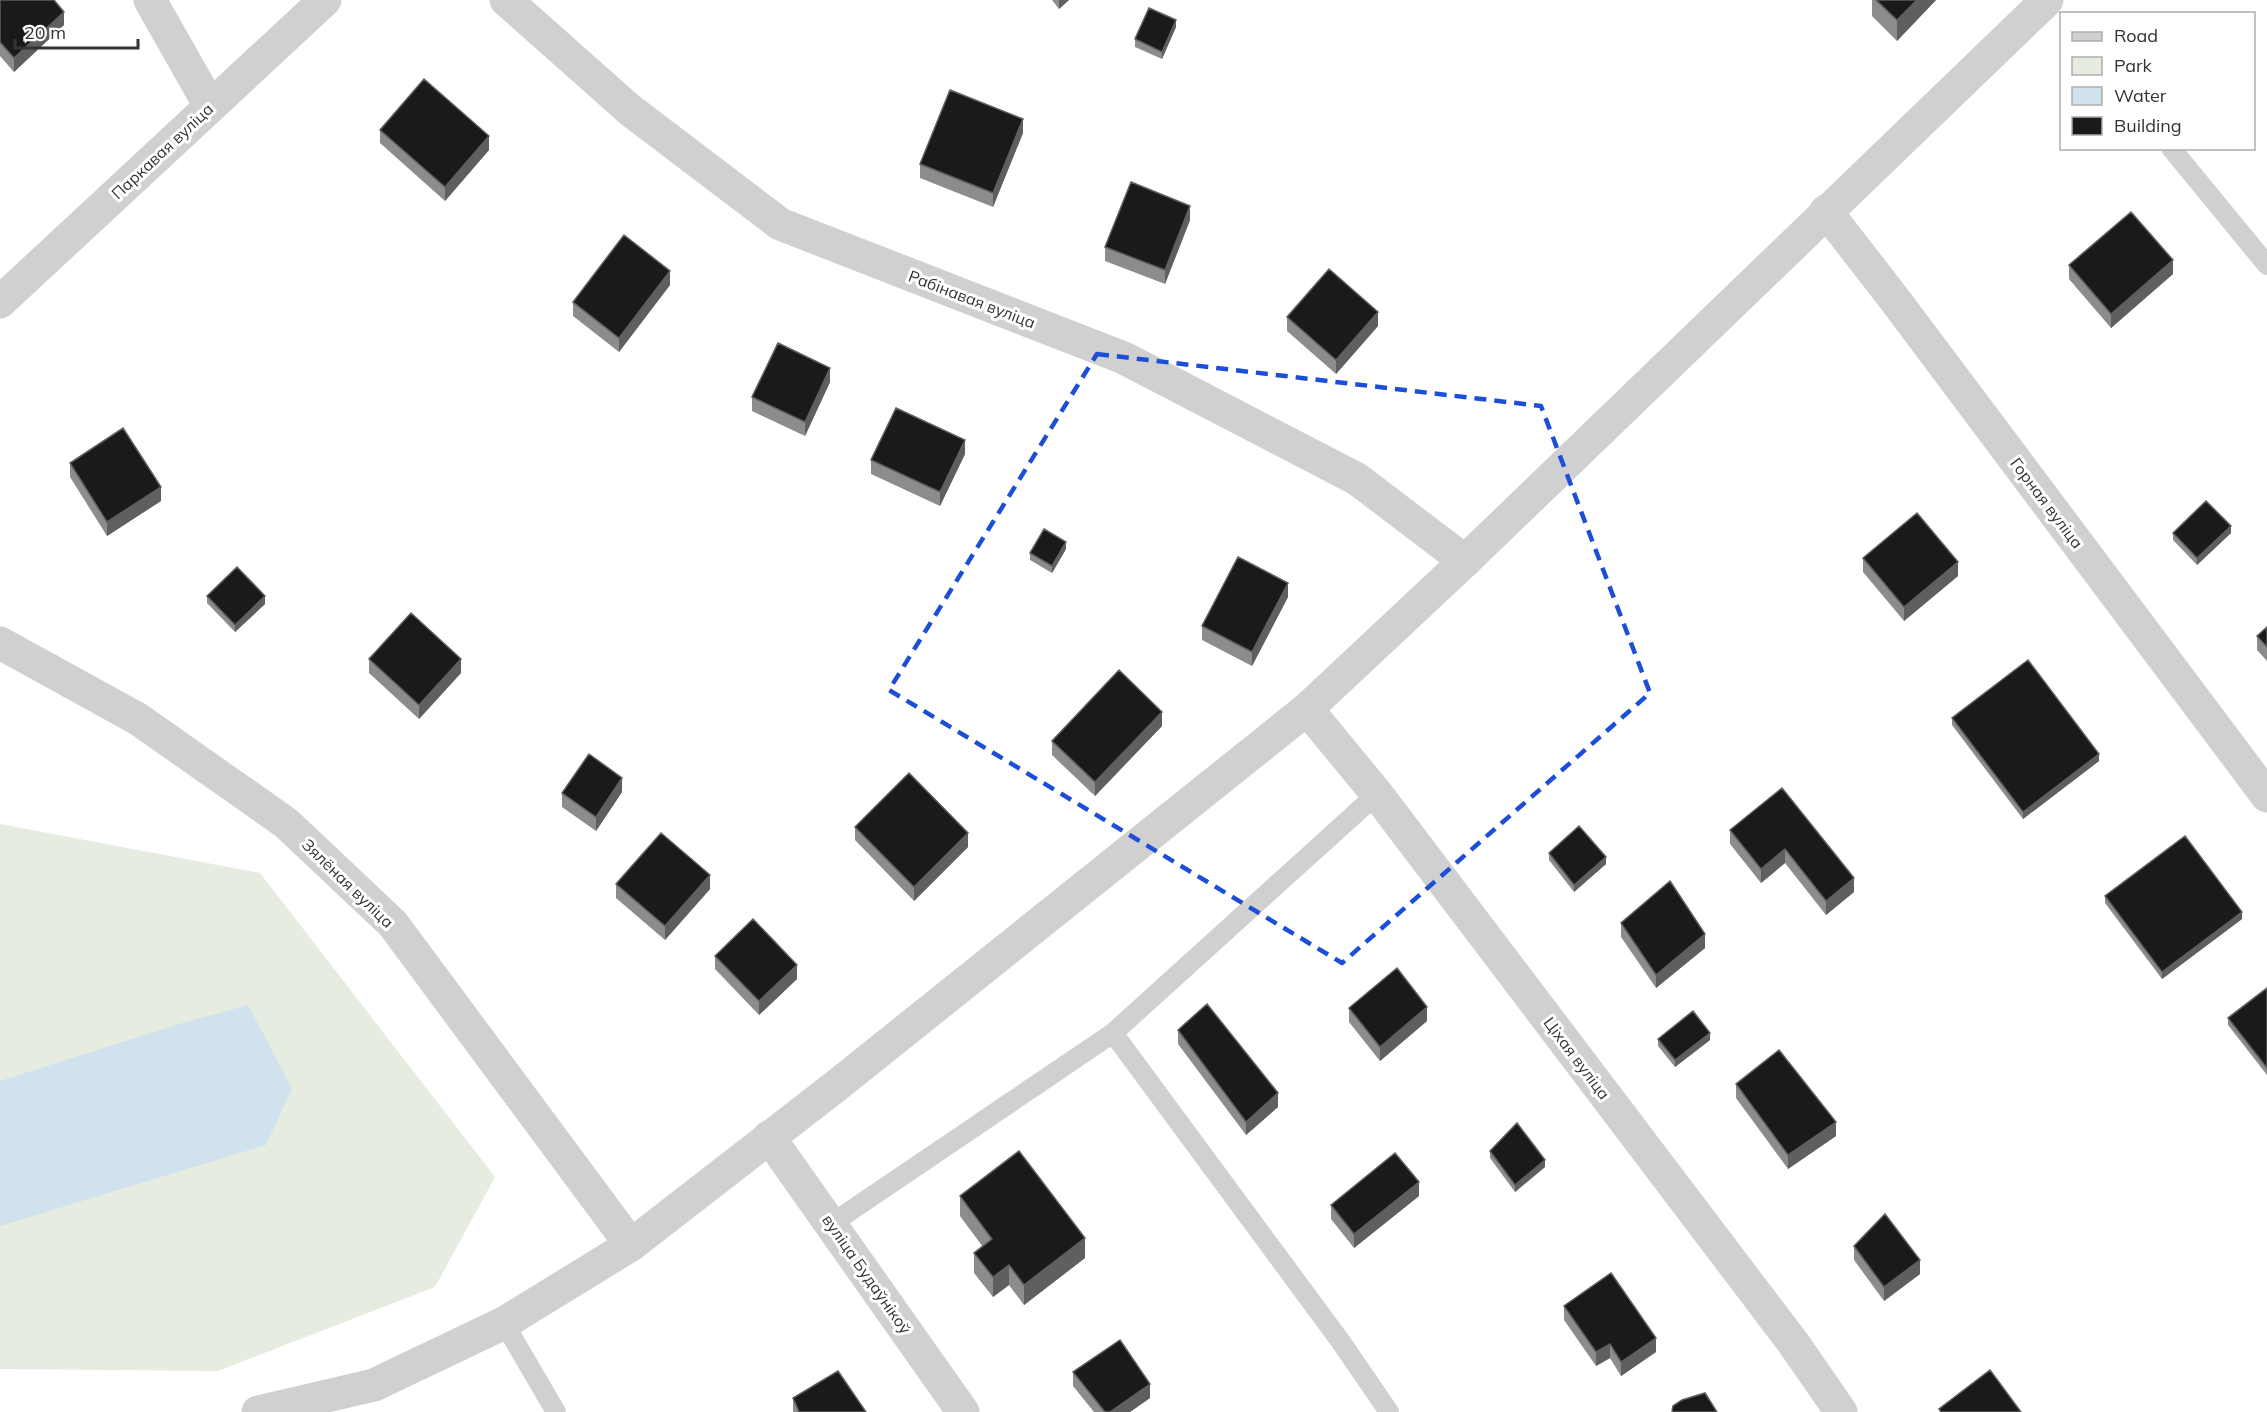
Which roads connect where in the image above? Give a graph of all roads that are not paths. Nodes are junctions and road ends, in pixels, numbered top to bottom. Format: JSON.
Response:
{"nodes":[{"id":1,"x":150,"y":0,"type":"edge"},
{"id":2,"x":325,"y":0,"type":"edge"},
{"id":3,"x":506,"y":0,"type":"edge"},
{"id":4,"x":2048,"y":0,"type":"edge"},
{"id":5,"x":2060,"y":14,"type":"edge"},
{"id":6,"x":210,"y":106,"type":"junction"},
{"id":7,"x":2173,"y":150,"type":"edge"},
{"id":8,"x":1826,"y":211,"type":"junction"},
{"id":9,"x":2267,"y":265,"type":"edge"},
{"id":10,"x":0,"y":302,"type":"edge"},
{"id":11,"x":1465,"y":561,"type":"junction"},
{"id":12,"x":0,"y":644,"type":"edge"},
{"id":13,"x":1307,"y":709,"type":"junction"},
{"id":14,"x":1377,"y":794,"type":"junction"},
{"id":15,"x":2267,"y":796,"type":"edge"},
{"id":16,"x":1113,"y":1033,"type":"junction"},
{"id":17,"x":769,"y":1137,"type":"junction"},
{"id":18,"x":831,"y":1224,"type":"junction"},
{"id":19,"x":631,"y":1245,"type":"junction"},
{"id":20,"x":504,"y":1323,"type":"junction"},
{"id":21,"x":258,"y":1412,"type":"edge"},
{"id":22,"x":556,"y":1412,"type":"edge"},
{"id":23,"x":963,"y":1412,"type":"edge"},
{"id":24,"x":1389,"y":1412,"type":"edge"},
{"id":25,"x":1842,"y":1412,"type":"edge"}],
"edges":[{"from":1,"to":6,"type":"street"},
{"from":2,"to":6,"type":"street","name":"Паркавая вуліца"},
{"from":3,"to":11,"type":"street","name":"Рабінавая вуліца"},
{"from":4,"to":5,"type":"lane"},
{"from":4,"to":8,"type":"street"},
{"from":6,"to":10,"type":"street","name":"Паркавая вуліца"},
{"from":7,"to":9,"type":"lane"},
{"from":8,"to":11,"type":"street"},
{"from":8,"to":15,"type":"street","name":"Горная вуліца"},
{"from":11,"to":13,"type":"street"},
{"from":12,"to":19,"type":"street","name":"Зялёная вуліца"},
{"from":13,"to":14,"type":"street","name":"Ціхая вуліца"},
{"from":13,"to":17,"type":"street"},
{"from":14,"to":16,"type":"lane"},
{"from":14,"to":25,"type":"street","name":"Ціхая вуліца"},
{"from":16,"to":18,"type":"lane"},
{"from":16,"to":24,"type":"lane"},
{"from":17,"to":18,"type":"street","name":"вуліца Будаўнікоў"},
{"from":17,"to":19,"type":"street"},
{"from":18,"to":23,"type":"street","name":"вуліца Будаўнікоў"},
{"from":19,"to":20,"type":"street"},
{"from":20,"to":21,"type":"street"},
{"from":20,"to":22,"type":"lane"}]}
